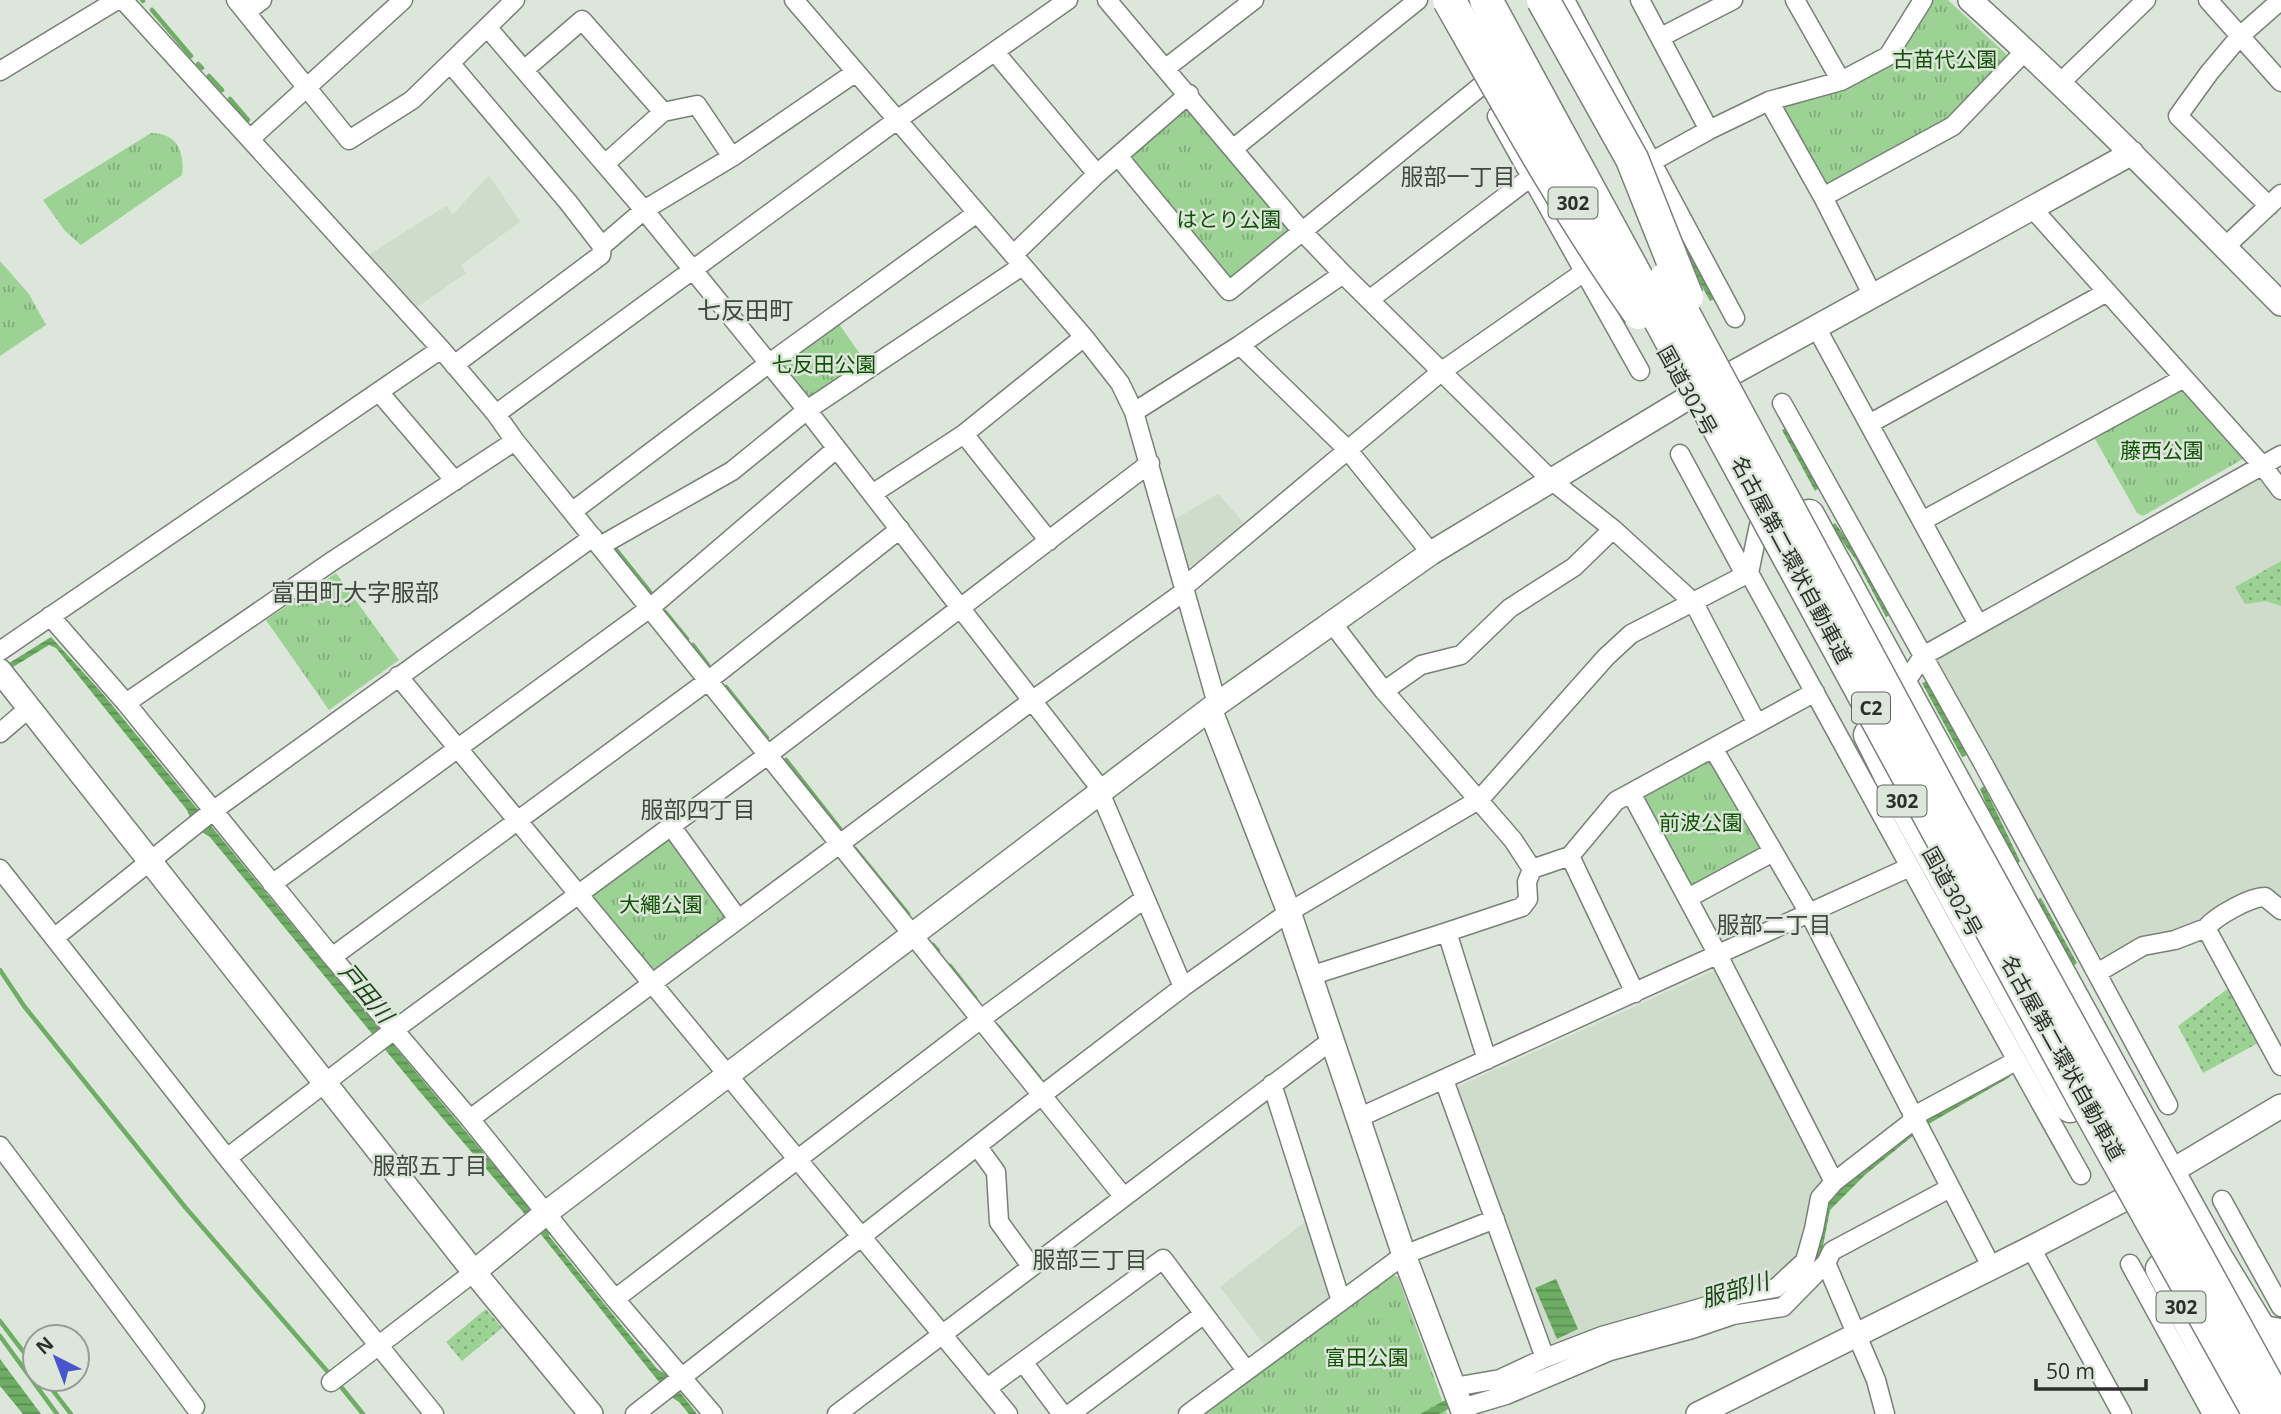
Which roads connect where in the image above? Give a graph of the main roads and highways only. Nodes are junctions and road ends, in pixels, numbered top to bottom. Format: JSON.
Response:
{"nodes":[{"id":1,"x":1449,"y":0,"type":"edge"},
{"id":2,"x":1470,"y":0,"type":"edge"},
{"id":3,"x":1486,"y":0,"type":"edge"},
{"id":4,"x":1509,"y":0,"type":"edge"},
{"id":5,"x":1532,"y":0,"type":"edge"},
{"id":6,"x":1543,"y":0,"type":"edge"},
{"id":7,"x":1725,"y":398,"type":"junction"},
{"id":8,"x":2273,"y":1320,"type":"edge"},
{"id":9,"x":2281,"y":1363,"type":"edge"},
{"id":10,"x":2281,"y":1409,"type":"edge"},
{"id":11,"x":2238,"y":1414,"type":"edge"},
{"id":12,"x":2259,"y":1414,"type":"edge"}],
"edges":[{"from":1,"to":7,"type":"highway","bridge":true},
{"from":2,"to":11,"type":"highway","name":"国道302号","number":"302"},
{"from":3,"to":7,"type":"highway","name":"名古屋第二環状自動車道","number":"C2","bridge":true},
{"from":4,"to":7,"type":"highway","name":"名古屋第二環状自動車道","number":"C2","bridge":true},
{"from":5,"to":7,"type":"highway","number":"302"},
{"from":6,"to":7,"type":"highway","bridge":true},
{"from":7,"to":8,"type":"highway","number":"302"},
{"from":7,"to":10,"type":"highway","name":"名古屋第二環状自動車道","number":"C2","bridge":true},
{"from":7,"to":12,"type":"highway","name":"名古屋第二環状自動車道","number":"C2","bridge":true},
{"from":8,"to":9,"type":"highway","number":"302"}]}
